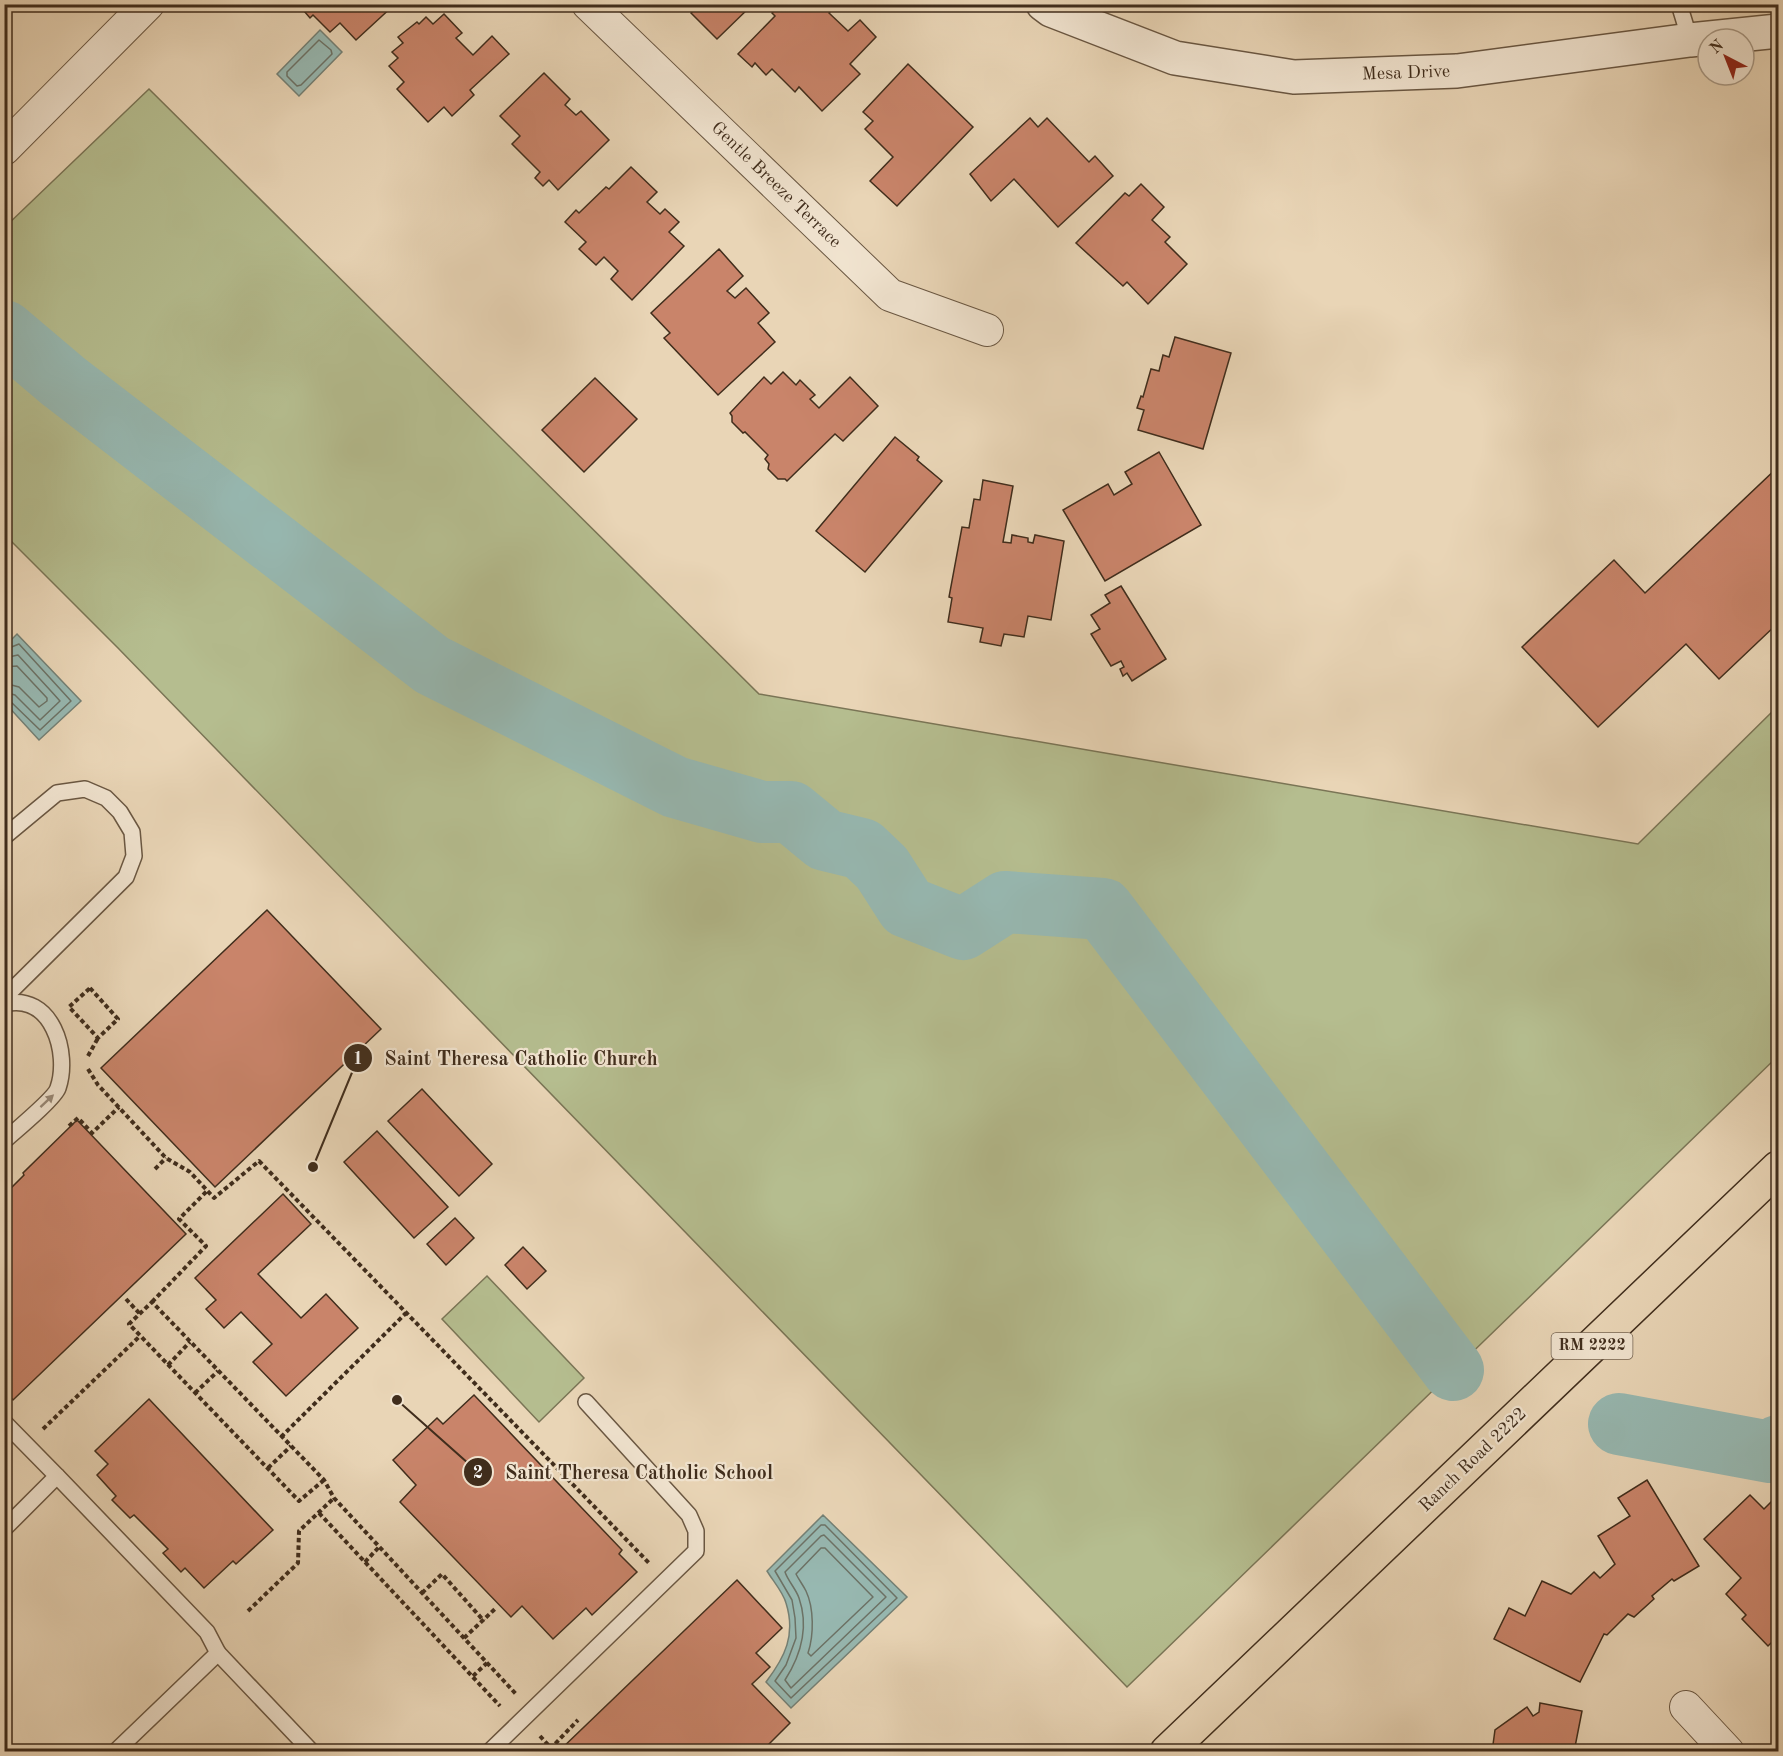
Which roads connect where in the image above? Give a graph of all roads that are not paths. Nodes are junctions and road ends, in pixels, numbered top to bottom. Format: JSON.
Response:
{"nodes":[{"id":1,"x":148,"y":4,"type":"edge"},
{"id":2,"x":588,"y":4,"type":"edge"},
{"id":3,"x":1043,"y":4,"type":"edge"},
{"id":4,"x":1679,"y":4,"type":"edge"},
{"id":5,"x":1779,"y":31,"type":"edge"},
{"id":6,"x":1690,"y":40,"type":"junction"},
{"id":7,"x":4,"y":149,"type":"edge"},
{"id":8,"x":987,"y":330,"type":"dead end"},
{"id":9,"x":4,"y":837,"type":"edge"},
{"id":10,"x":4,"y":998,"type":"edge"},
{"id":11,"x":4,"y":1004,"type":"edge"},
{"id":12,"x":4,"y":1141,"type":"edge"},
{"id":13,"x":1779,"y":1168,"type":"edge"},
{"id":14,"x":586,"y":1402,"type":"dead end"},
{"id":15,"x":4,"y":1422,"type":"edge"},
{"id":16,"x":57,"y":1476,"type":"junction"},
{"id":17,"x":4,"y":1529,"type":"edge"},
{"id":18,"x":218,"y":1653,"type":"junction"},
{"id":19,"x":1686,"y":1707,"type":"dead end"},
{"id":20,"x":116,"y":1752,"type":"edge"},
{"id":21,"x":312,"y":1752,"type":"edge"},
{"id":22,"x":489,"y":1752,"type":"edge"},
{"id":23,"x":1167,"y":1752,"type":"edge"},
{"id":24,"x":1728,"y":1752,"type":"edge"}],
"edges":[{"from":1,"to":7,"type":"street"},
{"from":2,"to":8,"type":"street","name":"Gentle Breeze Terrace"},
{"from":3,"to":6,"type":"street","name":"Mesa Drive"},
{"from":4,"to":6,"type":"lane"},
{"from":5,"to":6,"type":"street","name":"Mesa Drive"},
{"from":9,"to":10,"type":"lane"},
{"from":12,"to":11,"type":"lane","one_way":true},
{"from":13,"to":23,"type":"main road","name":"Ranch Road 2222","number":"RM 2222"},
{"from":14,"to":22,"type":"lane"},
{"from":15,"to":16,"type":"lane"},
{"from":16,"to":17,"type":"lane"},
{"from":16,"to":18,"type":"lane"},
{"from":18,"to":20,"type":"lane"},
{"from":18,"to":21,"type":"lane"},
{"from":19,"to":24,"type":"street"}]}
